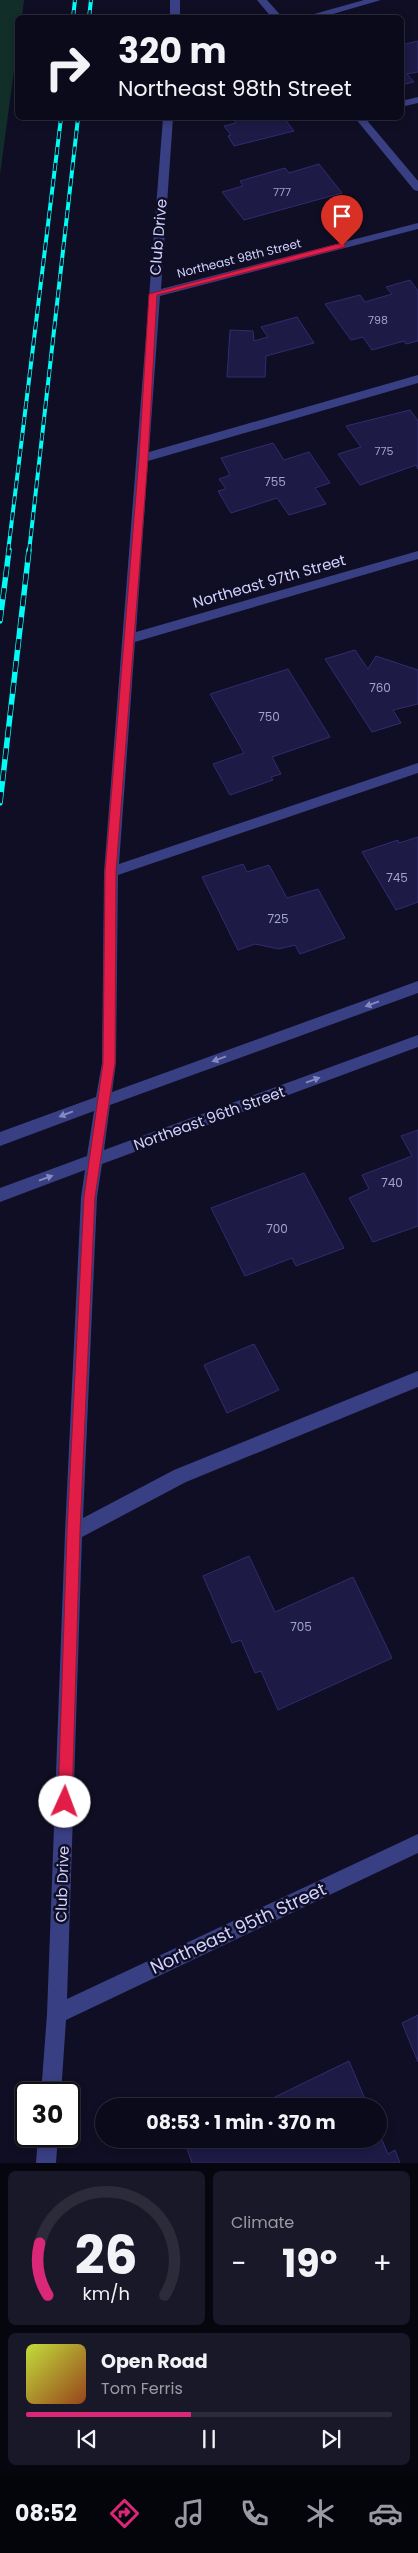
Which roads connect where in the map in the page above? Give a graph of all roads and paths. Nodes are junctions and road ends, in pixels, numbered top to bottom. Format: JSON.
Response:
{"nodes":[{"id":1,"x":175,"y":0,"type":"edge"},
{"id":2,"x":262,"y":0,"type":"edge"},
{"id":3,"x":376,"y":0,"type":"edge"},
{"id":4,"x":175,"y":15,"type":"edge"},
{"id":5,"x":275,"y":15,"type":"edge"},
{"id":6,"x":317,"y":15,"type":"edge"},
{"id":7,"x":418,"y":100,"type":"edge"},
{"id":8,"x":404,"y":103,"type":"edge"},
{"id":9,"x":168,"y":120,"type":"edge"},
{"id":10,"x":362,"y":120,"type":"edge"},
{"id":11,"x":418,"y":188,"type":"edge"},
{"id":12,"x":418,"y":226,"type":"edge"},
{"id":13,"x":153,"y":294,"type":"junction"},
{"id":14,"x":418,"y":379,"type":"edge"},
{"id":15,"x":144,"y":458,"type":"junction"},
{"id":16,"x":418,"y":555,"type":"edge"},
{"id":17,"x":129,"y":639,"type":"junction"},
{"id":18,"x":418,"y":768,"type":"edge"},
{"id":19,"x":110,"y":872,"type":"junction"},
{"id":20,"x":418,"y":987,"type":"edge"},
{"id":21,"x":418,"y":1041,"type":"edge"},
{"id":22,"x":104,"y":1100,"type":"junction"},
{"id":23,"x":0,"y":1139,"type":"edge"},
{"id":24,"x":96,"y":1159,"type":"junction"},
{"id":25,"x":0,"y":1195,"type":"edge"},
{"id":26,"x":418,"y":1378,"type":"edge"},
{"id":27,"x":74,"y":1532,"type":"junction"},
{"id":28,"x":418,"y":1843,"type":"edge"},
{"id":29,"x":57,"y":2014,"type":"junction"},
{"id":30,"x":52,"y":2082,"type":"edge"},
{"id":31,"x":47,"y":2147,"type":"edge"},
{"id":32,"x":46,"y":2163,"type":"edge"}],
"edges":[{"from":1,"to":4,"type":"street"},
{"from":2,"to":5,"type":"street"},
{"from":3,"to":6,"type":"street"},
{"from":7,"to":8,"type":"street"},
{"from":9,"to":13,"type":"street","name":"Club Drive"},
{"from":10,"to":11,"type":"street"},
{"from":12,"to":13,"type":"street","name":"Northeast 98th Street"},
{"from":13,"to":15,"type":"street","name":"Club Drive"},
{"from":14,"to":15,"type":"street"},
{"from":15,"to":17,"type":"street","name":"Club Drive"},
{"from":16,"to":17,"type":"street","name":"Northeast 97th Street"},
{"from":17,"to":19,"type":"street","name":"Club Drive"},
{"from":18,"to":19,"type":"street"},
{"from":19,"to":22,"type":"street","name":"Club Drive"},
{"from":20,"to":22,"type":"street","one_way":true},
{"from":24,"to":21,"type":"street","name":"Northeast 96th Street","one_way":true},
{"from":22,"to":23,"type":"street","one_way":true},
{"from":22,"to":24,"type":"street","name":"Club Drive"},
{"from":25,"to":24,"type":"street","name":"Northeast 96th Street","one_way":true},
{"from":24,"to":27,"type":"street","name":"Club Drive"},
{"from":26,"to":27,"type":"street"},
{"from":27,"to":29,"type":"street","name":"Club Drive"},
{"from":28,"to":29,"type":"street","name":"Northeast 95th Street"},
{"from":29,"to":30,"type":"street","name":"Club Drive"},
{"from":31,"to":32,"type":"street"}]}
